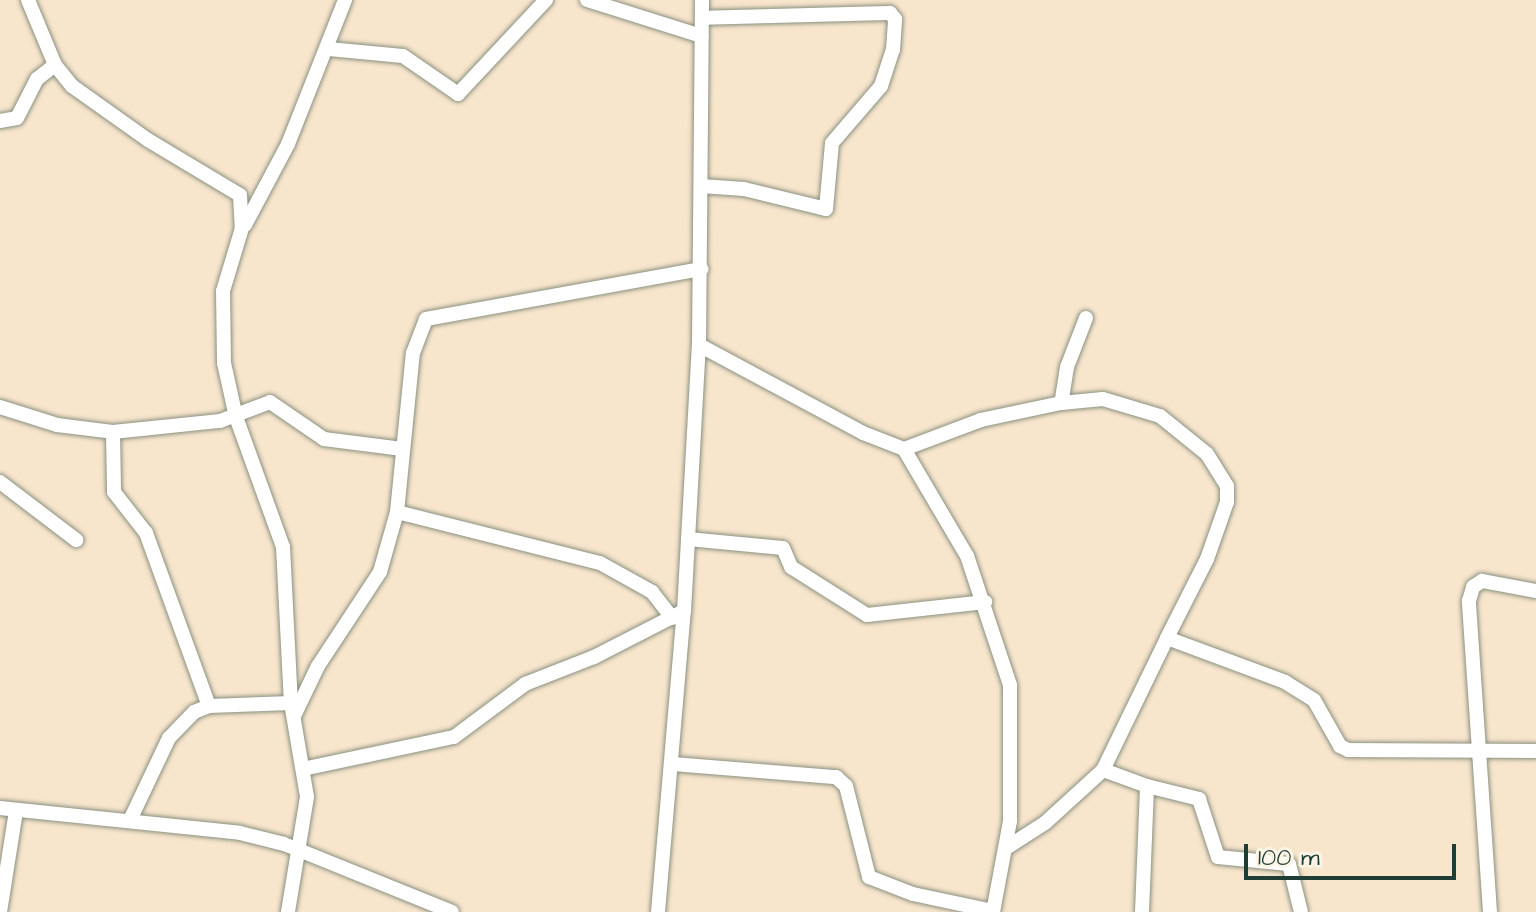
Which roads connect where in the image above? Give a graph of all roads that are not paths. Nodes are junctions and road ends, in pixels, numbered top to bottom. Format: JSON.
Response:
{"nodes":[{"id":1,"x":28,"y":0,"type":"edge"},
{"id":2,"x":345,"y":0,"type":"edge"},
{"id":3,"x":546,"y":0,"type":"edge"},
{"id":4,"x":587,"y":0,"type":"edge"},
{"id":5,"x":702,"y":0,"type":"edge"},
{"id":6,"x":702,"y":18,"type":"junction"},
{"id":7,"x":701,"y":36,"type":"junction"},
{"id":8,"x":329,"y":49,"type":"junction"},
{"id":9,"x":55,"y":65,"type":"junction"},
{"id":10,"x":0,"y":121,"type":"edge"},
{"id":11,"x":701,"y":186,"type":"junction"},
{"id":12,"x":242,"y":228,"type":"junction"},
{"id":13,"x":702,"y":269,"type":"junction"},
{"id":14,"x":1086,"y":318,"type":"dead end"},
{"id":15,"x":699,"y":345,"type":"junction"},
{"id":16,"x":1061,"y":403,"type":"junction"},
{"id":17,"x":0,"y":407,"type":"edge"},
{"id":18,"x":236,"y":417,"type":"junction"},
{"id":19,"x":113,"y":432,"type":"junction"},
{"id":20,"x":402,"y":449,"type":"junction"},
{"id":21,"x":904,"y":449,"type":"junction"},
{"id":22,"x":0,"y":482,"type":"edge"},
{"id":23,"x":397,"y":512,"type":"junction"},
{"id":24,"x":688,"y":539,"type":"junction"},
{"id":25,"x":76,"y":540,"type":"dead end"},
{"id":26,"x":1536,"y":591,"type":"edge"},
{"id":27,"x":985,"y":602,"type":"junction"},
{"id":28,"x":678,"y":615,"type":"junction"},
{"id":29,"x":1167,"y":638,"type":"junction"},
{"id":30,"x":209,"y":706,"type":"junction"},
{"id":31,"x":292,"y":710,"type":"junction"},
{"id":32,"x":1536,"y":751,"type":"edge"},
{"id":33,"x":1482,"y":752,"type":"junction"},
{"id":34,"x":673,"y":764,"type":"junction"},
{"id":35,"x":303,"y":769,"type":"junction"},
{"id":36,"x":1103,"y":770,"type":"junction"},
{"id":37,"x":1147,"y":786,"type":"junction"},
{"id":38,"x":0,"y":808,"type":"edge"},
{"id":39,"x":16,"y":811,"type":"junction"},
{"id":40,"x":131,"y":818,"type":"junction"},
{"id":41,"x":1006,"y":848,"type":"junction"},
{"id":42,"x":299,"y":854,"type":"junction"},
{"id":43,"x":0,"y":912,"type":"edge"},
{"id":44,"x":288,"y":912,"type":"edge"},
{"id":45,"x":452,"y":912,"type":"edge"},
{"id":46,"x":658,"y":912,"type":"edge"},
{"id":47,"x":993,"y":912,"type":"edge"},
{"id":48,"x":1142,"y":912,"type":"edge"},
{"id":49,"x":1301,"y":912,"type":"edge"},
{"id":50,"x":1490,"y":912,"type":"edge"}],
"edges":[{"from":1,"to":9,"type":"street"},
{"from":2,"to":8,"type":"street"},
{"from":3,"to":8,"type":"street"},
{"from":4,"to":7,"type":"street"},
{"from":5,"to":6,"type":"street"},
{"from":6,"to":7,"type":"street"},
{"from":6,"to":11,"type":"street"},
{"from":7,"to":11,"type":"street"},
{"from":8,"to":12,"type":"street"},
{"from":9,"to":10,"type":"street"},
{"from":9,"to":12,"type":"street"},
{"from":11,"to":13,"type":"street"},
{"from":12,"to":18,"type":"street"},
{"from":13,"to":15,"type":"street"},
{"from":13,"to":20,"type":"street"},
{"from":14,"to":16,"type":"street"},
{"from":15,"to":21,"type":"street"},
{"from":15,"to":24,"type":"street"},
{"from":16,"to":21,"type":"street"},
{"from":16,"to":29,"type":"street"},
{"from":17,"to":19,"type":"street"},
{"from":18,"to":19,"type":"street"},
{"from":18,"to":20,"type":"street"},
{"from":18,"to":31,"type":"street"},
{"from":19,"to":30,"type":"street"},
{"from":20,"to":23,"type":"street"},
{"from":21,"to":27,"type":"street"},
{"from":22,"to":25,"type":"street"},
{"from":23,"to":28,"type":"street"},
{"from":23,"to":31,"type":"street"},
{"from":24,"to":27,"type":"street"},
{"from":24,"to":28,"type":"street"},
{"from":26,"to":33,"type":"street"},
{"from":27,"to":41,"type":"street"},
{"from":28,"to":34,"type":"street"},
{"from":28,"to":35,"type":"street"},
{"from":29,"to":33,"type":"street"},
{"from":29,"to":36,"type":"street"},
{"from":30,"to":31,"type":"street"},
{"from":30,"to":40,"type":"street"},
{"from":31,"to":35,"type":"street"},
{"from":32,"to":33,"type":"street"},
{"from":33,"to":50,"type":"street"},
{"from":34,"to":46,"type":"street"},
{"from":34,"to":47,"type":"street"},
{"from":35,"to":42,"type":"street"},
{"from":36,"to":37,"type":"street"},
{"from":36,"to":41,"type":"street"},
{"from":37,"to":48,"type":"street"},
{"from":37,"to":49,"type":"street"},
{"from":38,"to":39,"type":"street"},
{"from":39,"to":40,"type":"street"},
{"from":39,"to":43,"type":"street"},
{"from":40,"to":42,"type":"street"},
{"from":41,"to":47,"type":"street"},
{"from":42,"to":44,"type":"street"},
{"from":42,"to":45,"type":"street"}]}
